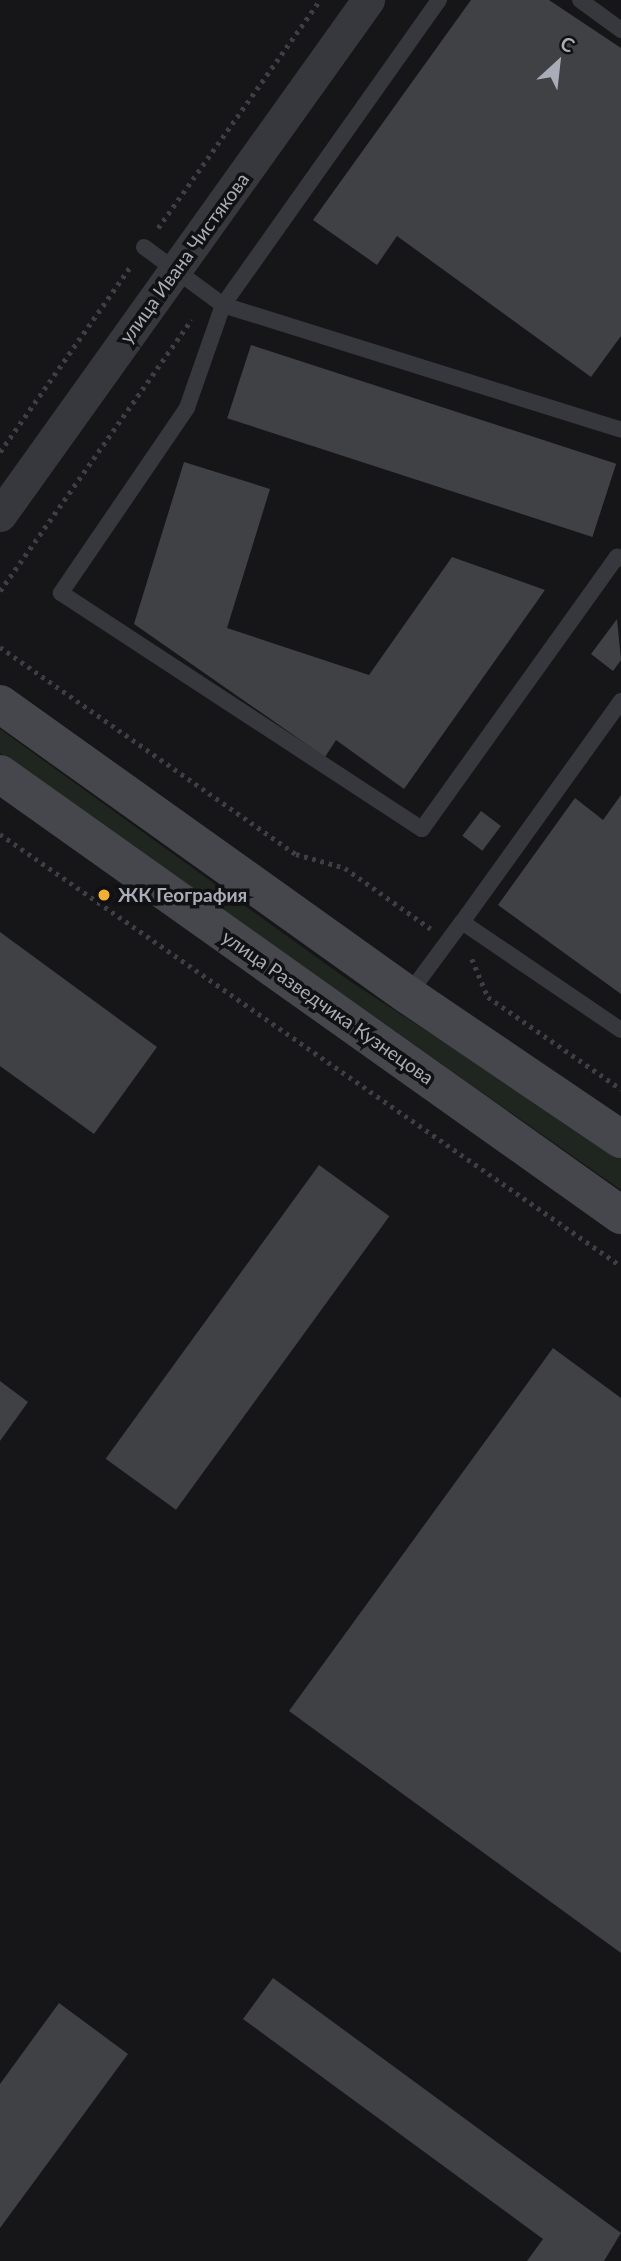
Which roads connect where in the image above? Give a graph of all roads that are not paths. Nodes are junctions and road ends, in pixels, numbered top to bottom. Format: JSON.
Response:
{"nodes":[{"id":1,"x":368,"y":0,"type":"edge"},
{"id":2,"x":439,"y":0,"type":"edge"},
{"id":3,"x":580,"y":0,"type":"edge"},
{"id":4,"x":621,"y":30,"type":"edge"},
{"id":5,"x":144,"y":247,"type":"dead end"},
{"id":6,"x":175,"y":270,"type":"junction"},
{"id":7,"x":223,"y":305,"type":"junction"},
{"id":8,"x":621,"y":430,"type":"edge"},
{"id":9,"x":0,"y":515,"type":"edge"},
{"id":10,"x":621,"y":559,"type":"edge"},
{"id":11,"x":621,"y":701,"type":"edge"},
{"id":12,"x":0,"y":704,"type":"edge"},
{"id":13,"x":0,"y":774,"type":"edge"},
{"id":14,"x":462,"y":922,"type":"junction"},
{"id":15,"x":408,"y":995,"type":"junction"},
{"id":16,"x":621,"y":1030,"type":"edge"},
{"id":17,"x":621,"y":1139,"type":"edge"},
{"id":18,"x":621,"y":1215,"type":"edge"}],
"edges":[{"from":1,"to":6,"type":"street","name":"улица Ивана Чистякова"},
{"from":2,"to":7,"type":"lane"},
{"from":3,"to":4,"type":"lane"},
{"from":5,"to":6,"type":"lane"},
{"from":6,"to":7,"type":"lane"},
{"from":6,"to":9,"type":"street","name":"улица Ивана Чистякова"},
{"from":7,"to":8,"type":"lane"},
{"from":7,"to":10,"type":"lane"},
{"from":11,"to":14,"type":"lane"},
{"from":12,"to":15,"type":"main road"},
{"from":13,"to":18,"type":"main road","name":"улица Разведчика Кузнецова"},
{"from":14,"to":15,"type":"lane"},
{"from":14,"to":16,"type":"lane"},
{"from":15,"to":17,"type":"main road"}]}
